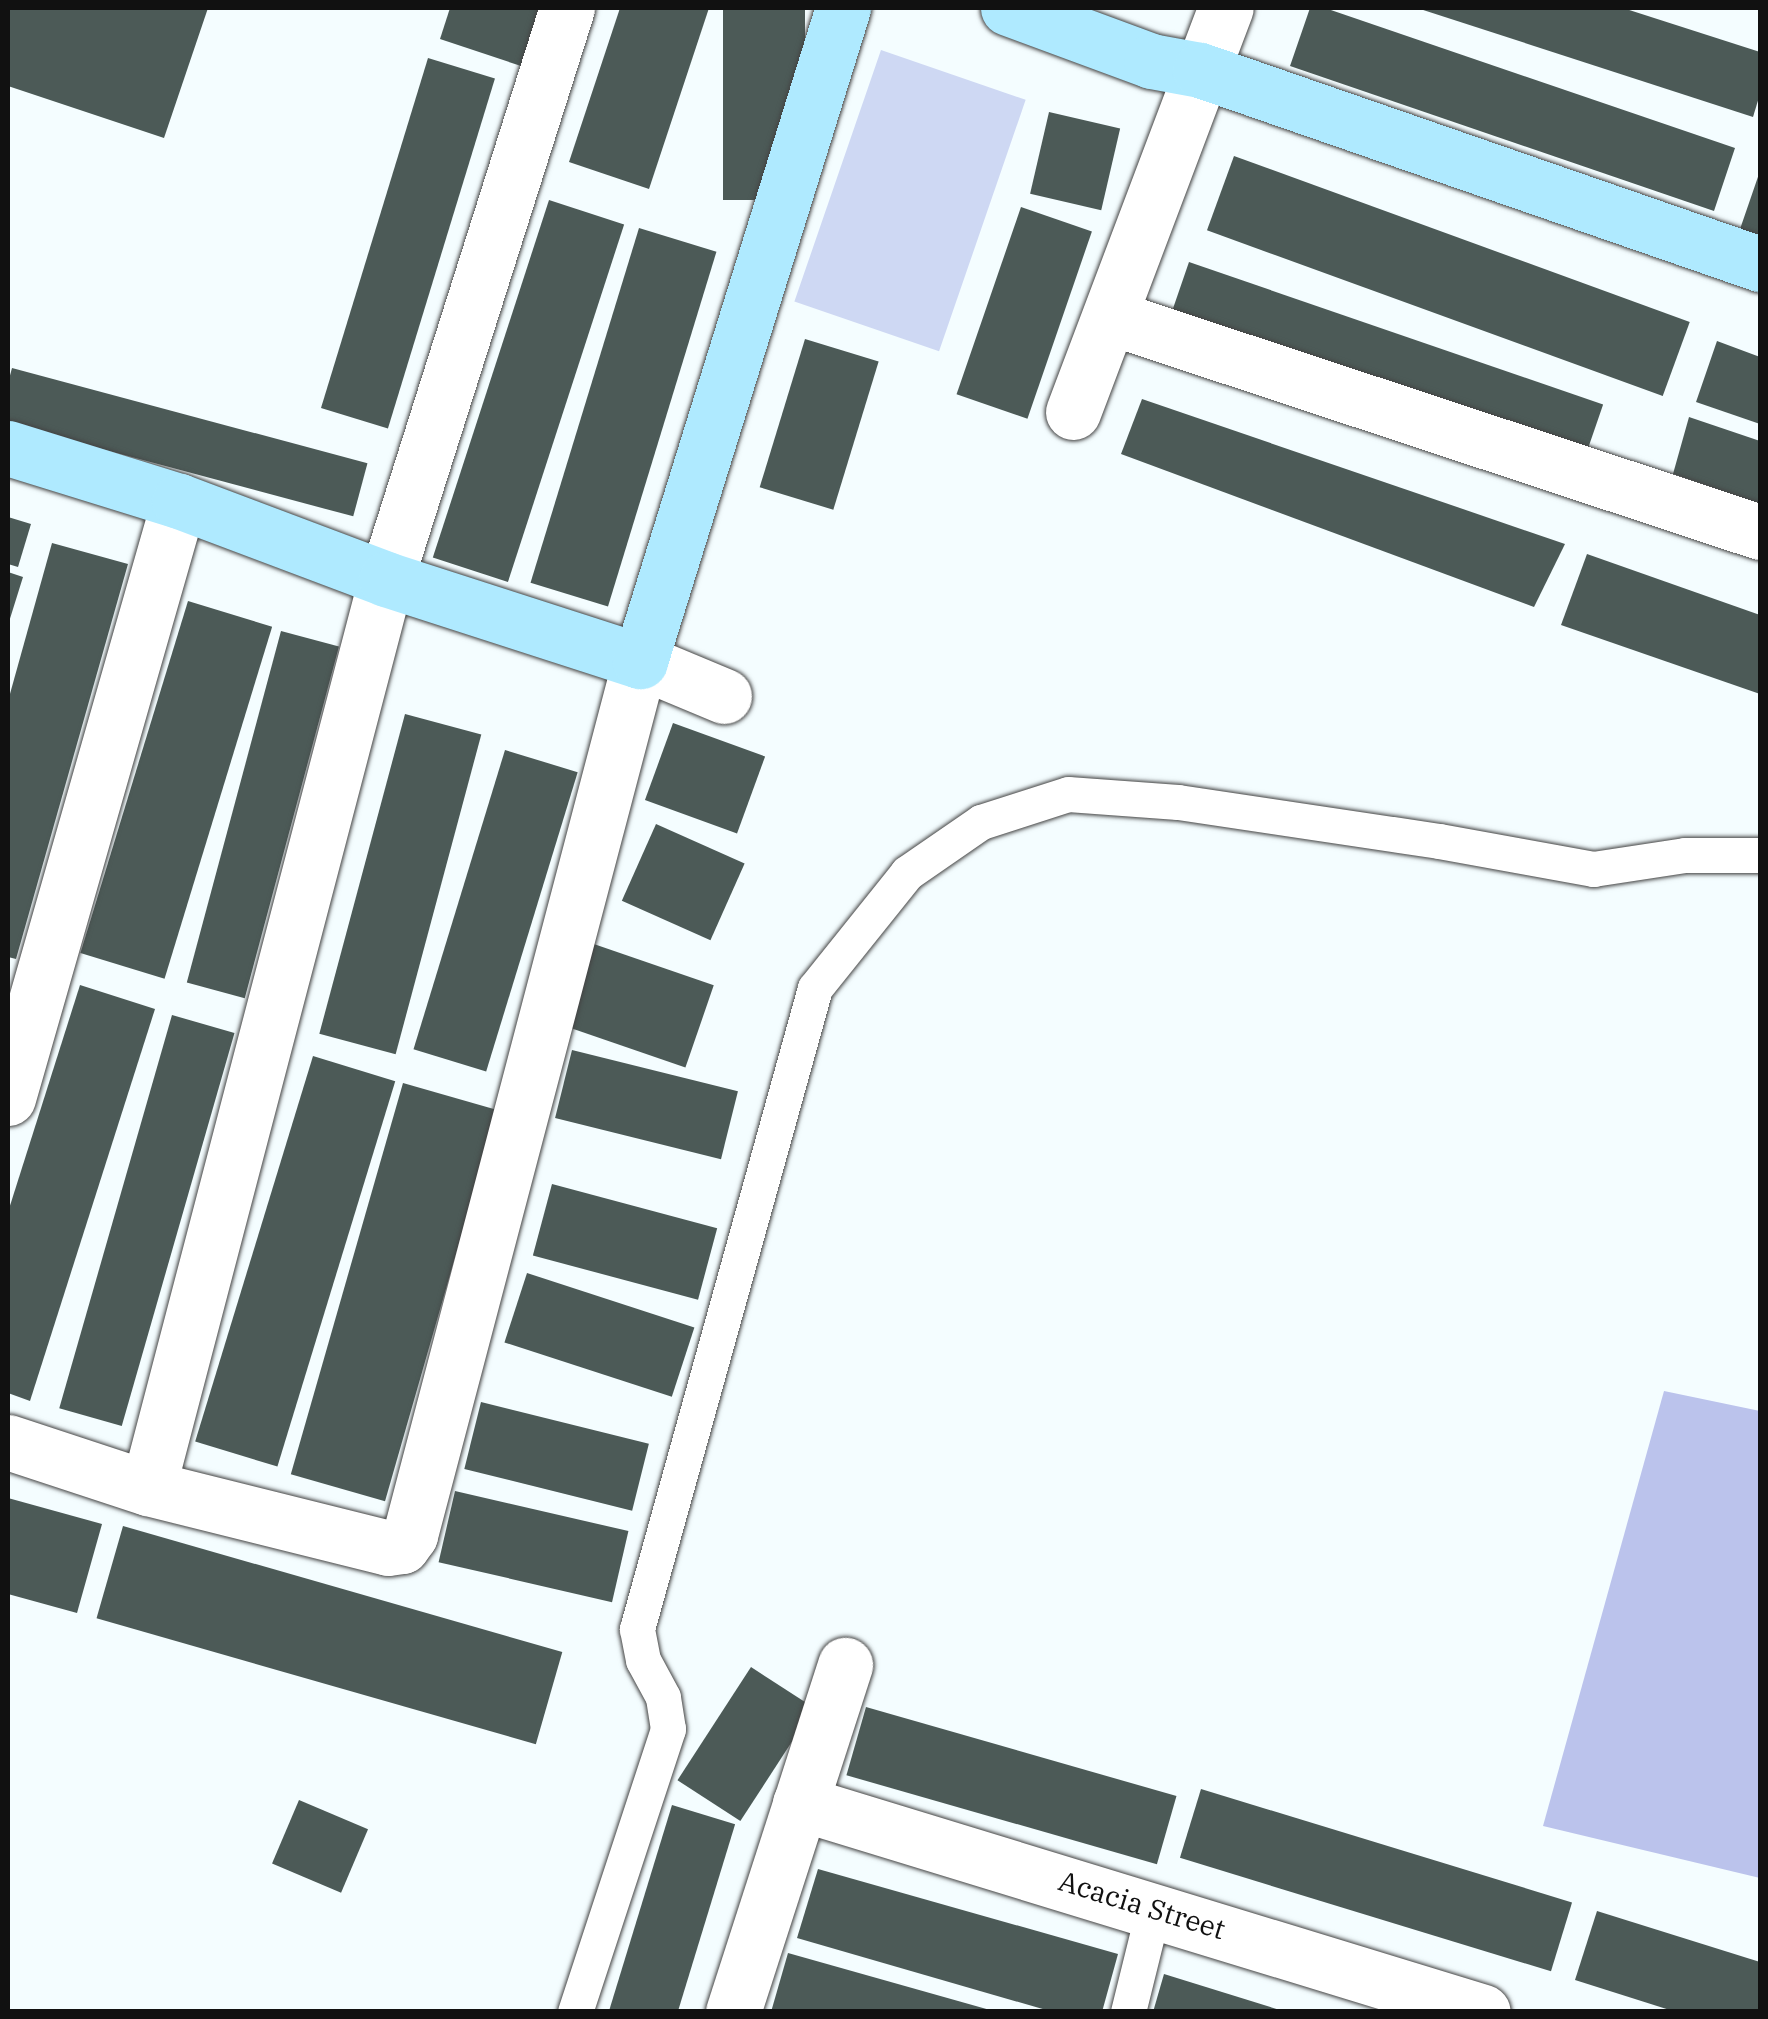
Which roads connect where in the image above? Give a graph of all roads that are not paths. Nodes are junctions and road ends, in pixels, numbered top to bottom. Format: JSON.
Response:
{"nodes":[{"id":1,"x":567,"y":8,"type":"edge"},
{"id":2,"x":843,"y":8,"type":"edge"},
{"id":3,"x":1008,"y":8,"type":"edge"},
{"id":4,"x":1226,"y":8,"type":"edge"},
{"id":5,"x":1200,"y":70,"type":"junction"},
{"id":6,"x":1760,"y":264,"type":"edge"},
{"id":7,"x":1110,"y":317,"type":"junction"},
{"id":8,"x":1073,"y":412,"type":"dead end"},
{"id":9,"x":8,"y":448,"type":"edge"},
{"id":10,"x":178,"y":500,"type":"junction"},
{"id":11,"x":1760,"y":532,"type":"edge"},
{"id":12,"x":386,"y":578,"type":"junction"},
{"id":13,"x":640,"y":661,"type":"junction"},
{"id":14,"x":724,"y":696,"type":"dead end"},
{"id":15,"x":1760,"y":855,"type":"edge"},
{"id":16,"x":8,"y":1098,"type":"edge"},
{"id":17,"x":8,"y":1442,"type":"edge"},
{"id":18,"x":148,"y":1488,"type":"junction"},
{"id":19,"x":844,"y":1665,"type":"dead end"},
{"id":20,"x":800,"y":1803,"type":"junction"},
{"id":21,"x":1154,"y":1908,"type":"junction"},
{"id":22,"x":575,"y":2012,"type":"edge"},
{"id":23,"x":733,"y":2012,"type":"edge"},
{"id":24,"x":1128,"y":2012,"type":"edge"},
{"id":25,"x":1483,"y":2012,"type":"edge"}],
"edges":[{"from":1,"to":12,"type":"street"},
{"from":2,"to":13,"type":"street"},
{"from":3,"to":5,"type":"street"},
{"from":4,"to":5,"type":"street"},
{"from":5,"to":6,"type":"street"},
{"from":5,"to":7,"type":"street"},
{"from":7,"to":8,"type":"street"},
{"from":7,"to":11,"type":"street"},
{"from":9,"to":10,"type":"street"},
{"from":10,"to":12,"type":"street"},
{"from":10,"to":16,"type":"street"},
{"from":12,"to":13,"type":"street"},
{"from":12,"to":18,"type":"street"},
{"from":13,"to":14,"type":"street"},
{"from":13,"to":18,"type":"street"},
{"from":15,"to":22,"type":"lane"},
{"from":17,"to":18,"type":"street"},
{"from":19,"to":20,"type":"street"},
{"from":20,"to":21,"type":"street","name":"Acacia Street"},
{"from":20,"to":23,"type":"street"},
{"from":21,"to":24,"type":"lane"},
{"from":21,"to":25,"type":"street","name":"Acacia Street"}]}
